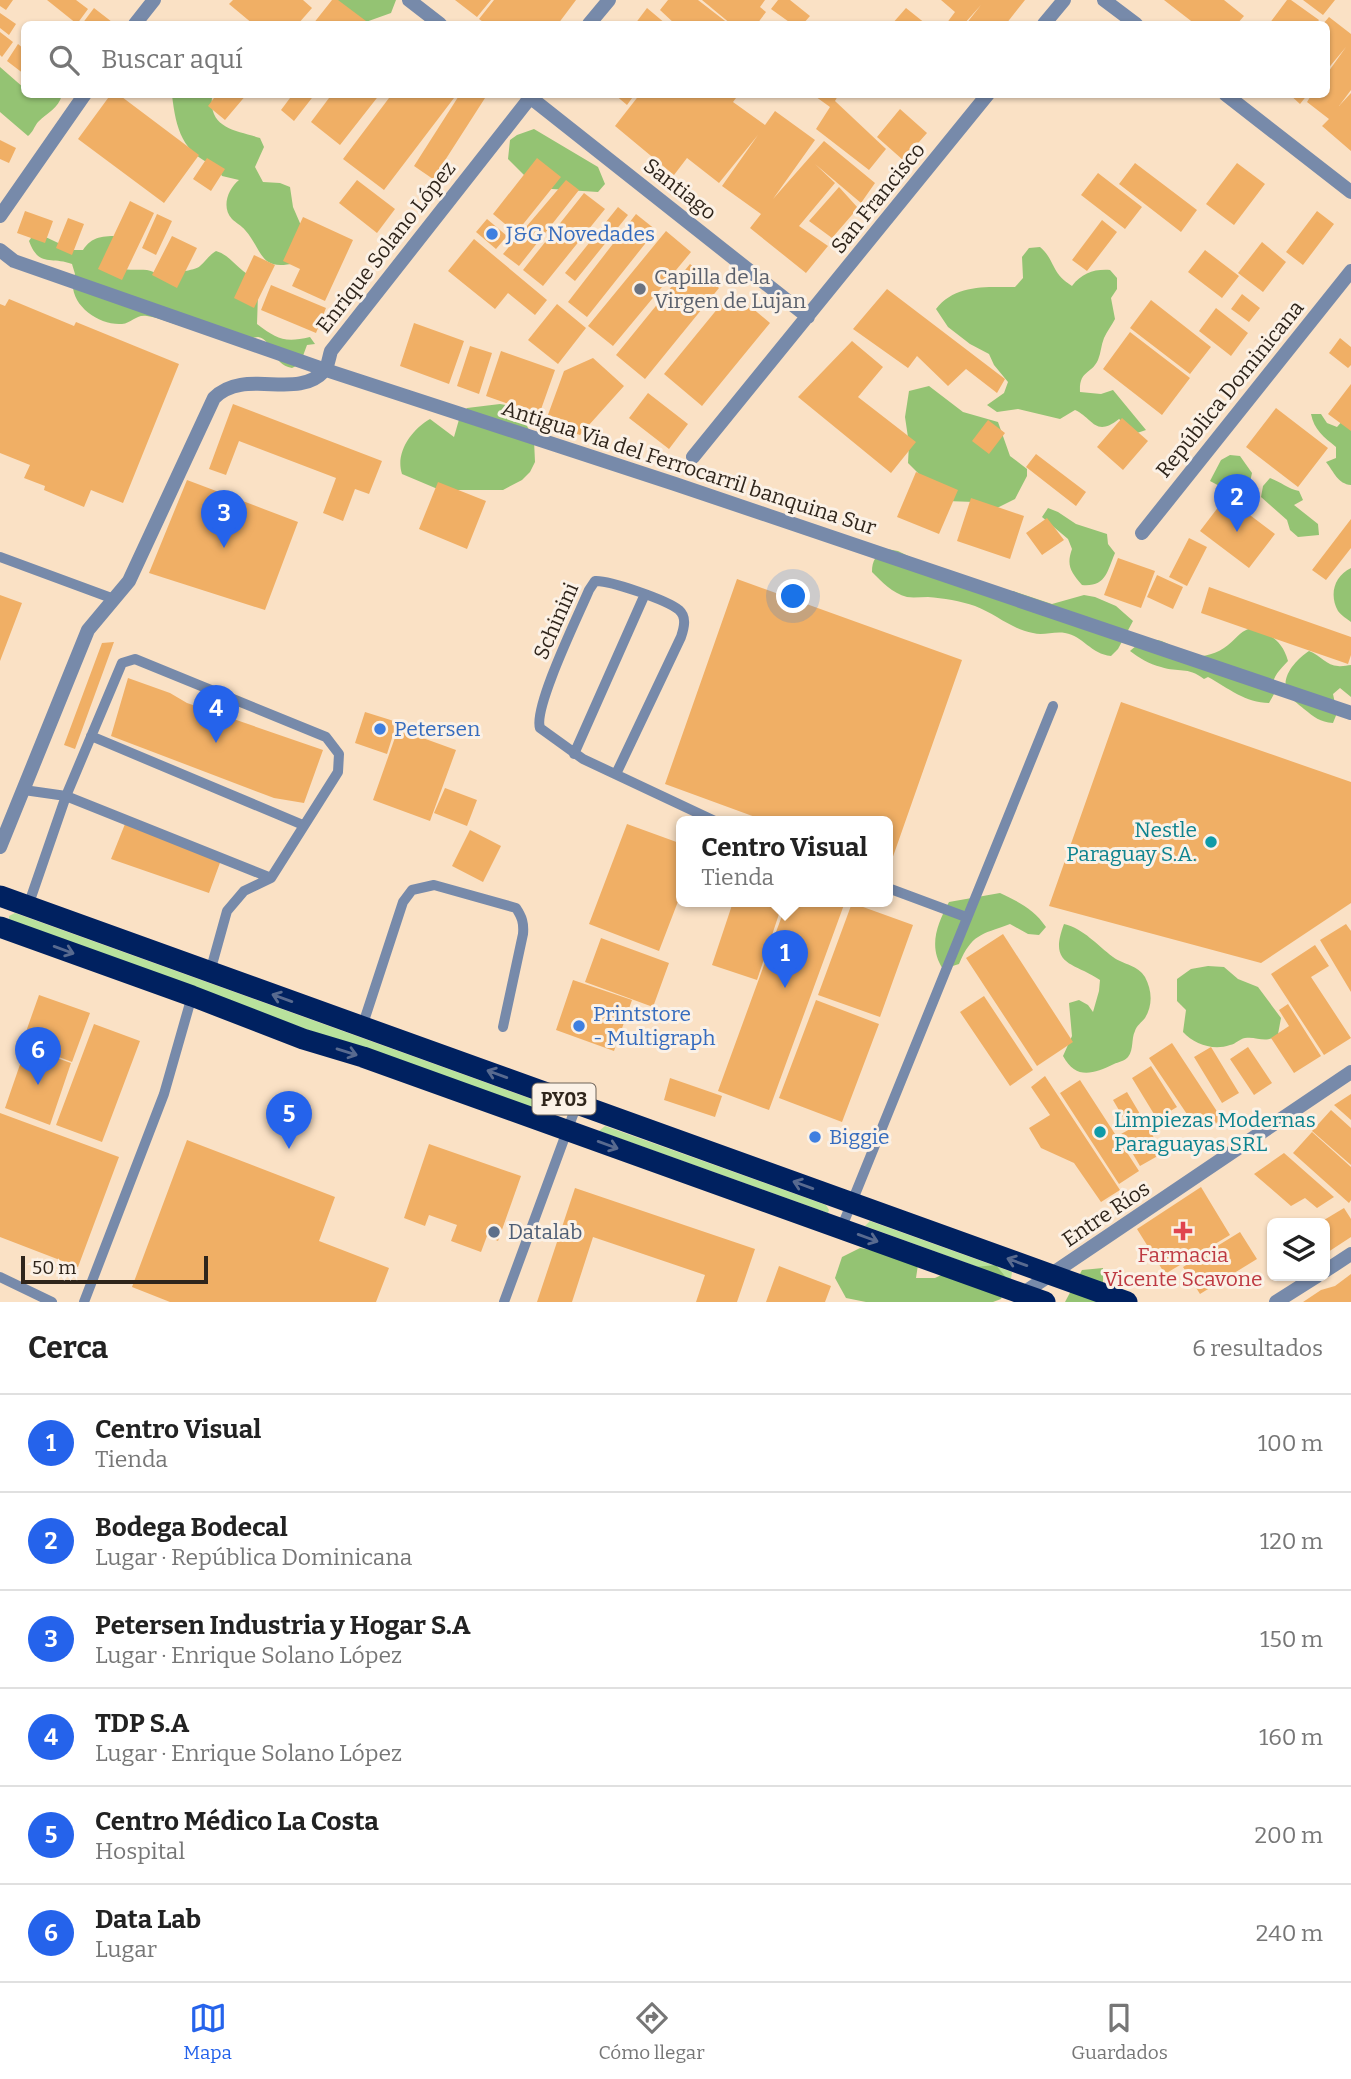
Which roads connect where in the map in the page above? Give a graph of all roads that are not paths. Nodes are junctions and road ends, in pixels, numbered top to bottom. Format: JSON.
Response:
{"nodes":[{"id":1,"x":155,"y":0,"type":"edge"},
{"id":2,"x":409,"y":0,"type":"edge"},
{"id":3,"x":609,"y":0,"type":"edge"},
{"id":4,"x":1064,"y":0,"type":"edge"},
{"id":5,"x":1104,"y":0,"type":"edge"},
{"id":6,"x":138,"y":21,"type":"edge"},
{"id":7,"x":436,"y":21,"type":"edge"},
{"id":8,"x":592,"y":21,"type":"edge"},
{"id":9,"x":1046,"y":21,"type":"edge"},
{"id":10,"x":1132,"y":21,"type":"edge"},
{"id":11,"x":82,"y":98,"type":"edge"},
{"id":12,"x":528,"y":98,"type":"edge"},
{"id":13,"x":533,"y":98,"type":"edge"},
{"id":14,"x":985,"y":98,"type":"edge"},
{"id":15,"x":1231,"y":98,"type":"edge"},
{"id":16,"x":1351,"y":192,"type":"edge"},
{"id":17,"x":0,"y":216,"type":"edge"},
{"id":18,"x":0,"y":250,"type":"edge"},
{"id":19,"x":1351,"y":271,"type":"edge"},
{"id":20,"x":808,"y":317,"type":"junction"},
{"id":21,"x":326,"y":370,"type":"junction"},
{"id":22,"x":693,"y":457,"type":"dead end"},
{"id":23,"x":1142,"y":533,"type":"dead end"},
{"id":24,"x":0,"y":557,"type":"edge"},
{"id":25,"x":645,"y":594,"type":"junction"},
{"id":26,"x":114,"y":598,"type":"junction"},
{"id":27,"x":1053,"y":706,"type":"dead end"},
{"id":28,"x":1351,"y":713,"type":"edge"},
{"id":29,"x":91,"y":736,"type":"junction"},
{"id":30,"x":574,"y":754,"type":"junction"},
{"id":31,"x":616,"y":774,"type":"junction"},
{"id":32,"x":24,"y":790,"type":"junction"},
{"id":33,"x":66,"y":796,"type":"junction"},
{"id":34,"x":704,"y":816,"type":"edge"},
{"id":35,"x":303,"y":825,"type":"junction"},
{"id":36,"x":0,"y":847,"type":"edge"},
{"id":37,"x":271,"y":878,"type":"junction"},
{"id":38,"x":893,"y":890,"type":"edge"},
{"id":39,"x":0,"y":896,"type":"edge"},
{"id":40,"x":27,"y":906,"type":"junction"},
{"id":41,"x":966,"y":917,"type":"junction"},
{"id":42,"x":0,"y":927,"type":"edge"},
{"id":43,"x":210,"y":972,"type":"junction"},
{"id":44,"x":192,"y":996,"type":"junction"},
{"id":45,"x":362,"y":1027,"type":"junction"},
{"id":46,"x":503,"y":1027,"type":"dead end"},
{"id":47,"x":1351,"y":1072,"type":"edge"},
{"id":48,"x":577,"y":1104,"type":"junction"},
{"id":49,"x":567,"y":1130,"type":"junction"},
{"id":50,"x":852,"y":1203,"type":"junction"},
{"id":51,"x":841,"y":1229,"type":"junction"},
{"id":52,"x":1351,"y":1254,"type":"edge"},
{"id":53,"x":1330,"y":1268,"type":"edge"},
{"id":54,"x":1052,"y":1275,"type":"junction"},
{"id":55,"x":0,"y":1277,"type":"edge"},
{"id":56,"x":1309,"y":1281,"type":"edge"},
{"id":57,"x":1022,"y":1294,"type":"junction"},
{"id":58,"x":52,"y":1302,"type":"edge"},
{"id":59,"x":84,"y":1302,"type":"edge"},
{"id":60,"x":504,"y":1302,"type":"edge"},
{"id":61,"x":1045,"y":1302,"type":"edge"},
{"id":62,"x":1127,"y":1302,"type":"edge"},
{"id":63,"x":1276,"y":1302,"type":"edge"}],
"edges":[{"from":1,"to":6,"type":"street"},
{"from":2,"to":7,"type":"street"},
{"from":3,"to":8,"type":"street"},
{"from":4,"to":9,"type":"street"},
{"from":5,"to":10,"type":"street"},
{"from":11,"to":17,"type":"street"},
{"from":12,"to":21,"type":"street","name":"Enrique Solano López"},
{"from":13,"to":20,"type":"street","name":"Santiago"},
{"from":14,"to":20,"type":"street","name":"San Francisco"},
{"from":15,"to":16,"type":"street"},
{"from":18,"to":21,"type":"street","name":"Antigua Via del Ferrocarril banquina Sur"},
{"from":19,"to":23,"type":"street","name":"República Dominicana"},
{"from":20,"to":22,"type":"street","name":"San Francisco"},
{"from":21,"to":26,"type":"street"},
{"from":21,"to":28,"type":"street","name":"Antigua Via del Ferrocarril banquina Sur"},
{"from":24,"to":26,"type":"lane"},
{"from":25,"to":30,"type":"lane"},
{"from":25,"to":30,"type":"lane","name":"Schinini"},
{"from":25,"to":31,"type":"lane","name":"Schinini"},
{"from":26,"to":32,"type":"street"},
{"from":27,"to":41,"type":"lane"},
{"from":29,"to":33,"type":"lane"},
{"from":29,"to":35,"type":"lane"},
{"from":29,"to":35,"type":"lane"},
{"from":30,"to":31,"type":"lane","name":"Schinini"},
{"from":31,"to":34,"type":"lane","name":"Schinini"},
{"from":32,"to":33,"type":"lane"},
{"from":32,"to":36,"type":"street"},
{"from":33,"to":37,"type":"lane"},
{"from":33,"to":40,"type":"lane"},
{"from":35,"to":37,"type":"lane"},
{"from":37,"to":43,"type":"lane"},
{"from":38,"to":41,"type":"lane"},
{"from":39,"to":40,"type":"highway","number":"PY03"},
{"from":40,"to":43,"type":"highway","number":"PY03"},
{"from":41,"to":50,"type":"lane"},
{"from":42,"to":44,"type":"highway","number":"PY03","one_way":true},
{"from":45,"to":43,"type":"highway","number":"PY03","one_way":true},
{"from":44,"to":49,"type":"highway","number":"PY03","one_way":true},
{"from":44,"to":59,"type":"lane"},
{"from":45,"to":46,"type":"lane"},
{"from":48,"to":45,"type":"highway","number":"PY03","one_way":true},
{"from":47,"to":54,"type":"street","name":"Entre Ríos"},
{"from":48,"to":49,"type":"lane"},
{"from":50,"to":48,"type":"highway","number":"PY03","one_way":true},
{"from":49,"to":51,"type":"highway","number":"PY03","one_way":true},
{"from":49,"to":60,"type":"lane"},
{"from":50,"to":51,"type":"lane"},
{"from":54,"to":50,"type":"highway","number":"PY03","one_way":true},
{"from":51,"to":57,"type":"highway","number":"PY03","one_way":true},
{"from":52,"to":53,"type":"street"},
{"from":54,"to":57,"type":"street","name":"Entre Ríos"},
{"from":54,"to":62,"type":"highway","number":"PY03"},
{"from":55,"to":58,"type":"lane"},
{"from":56,"to":63,"type":"street"},
{"from":57,"to":61,"type":"highway","number":"PY03"}]}
